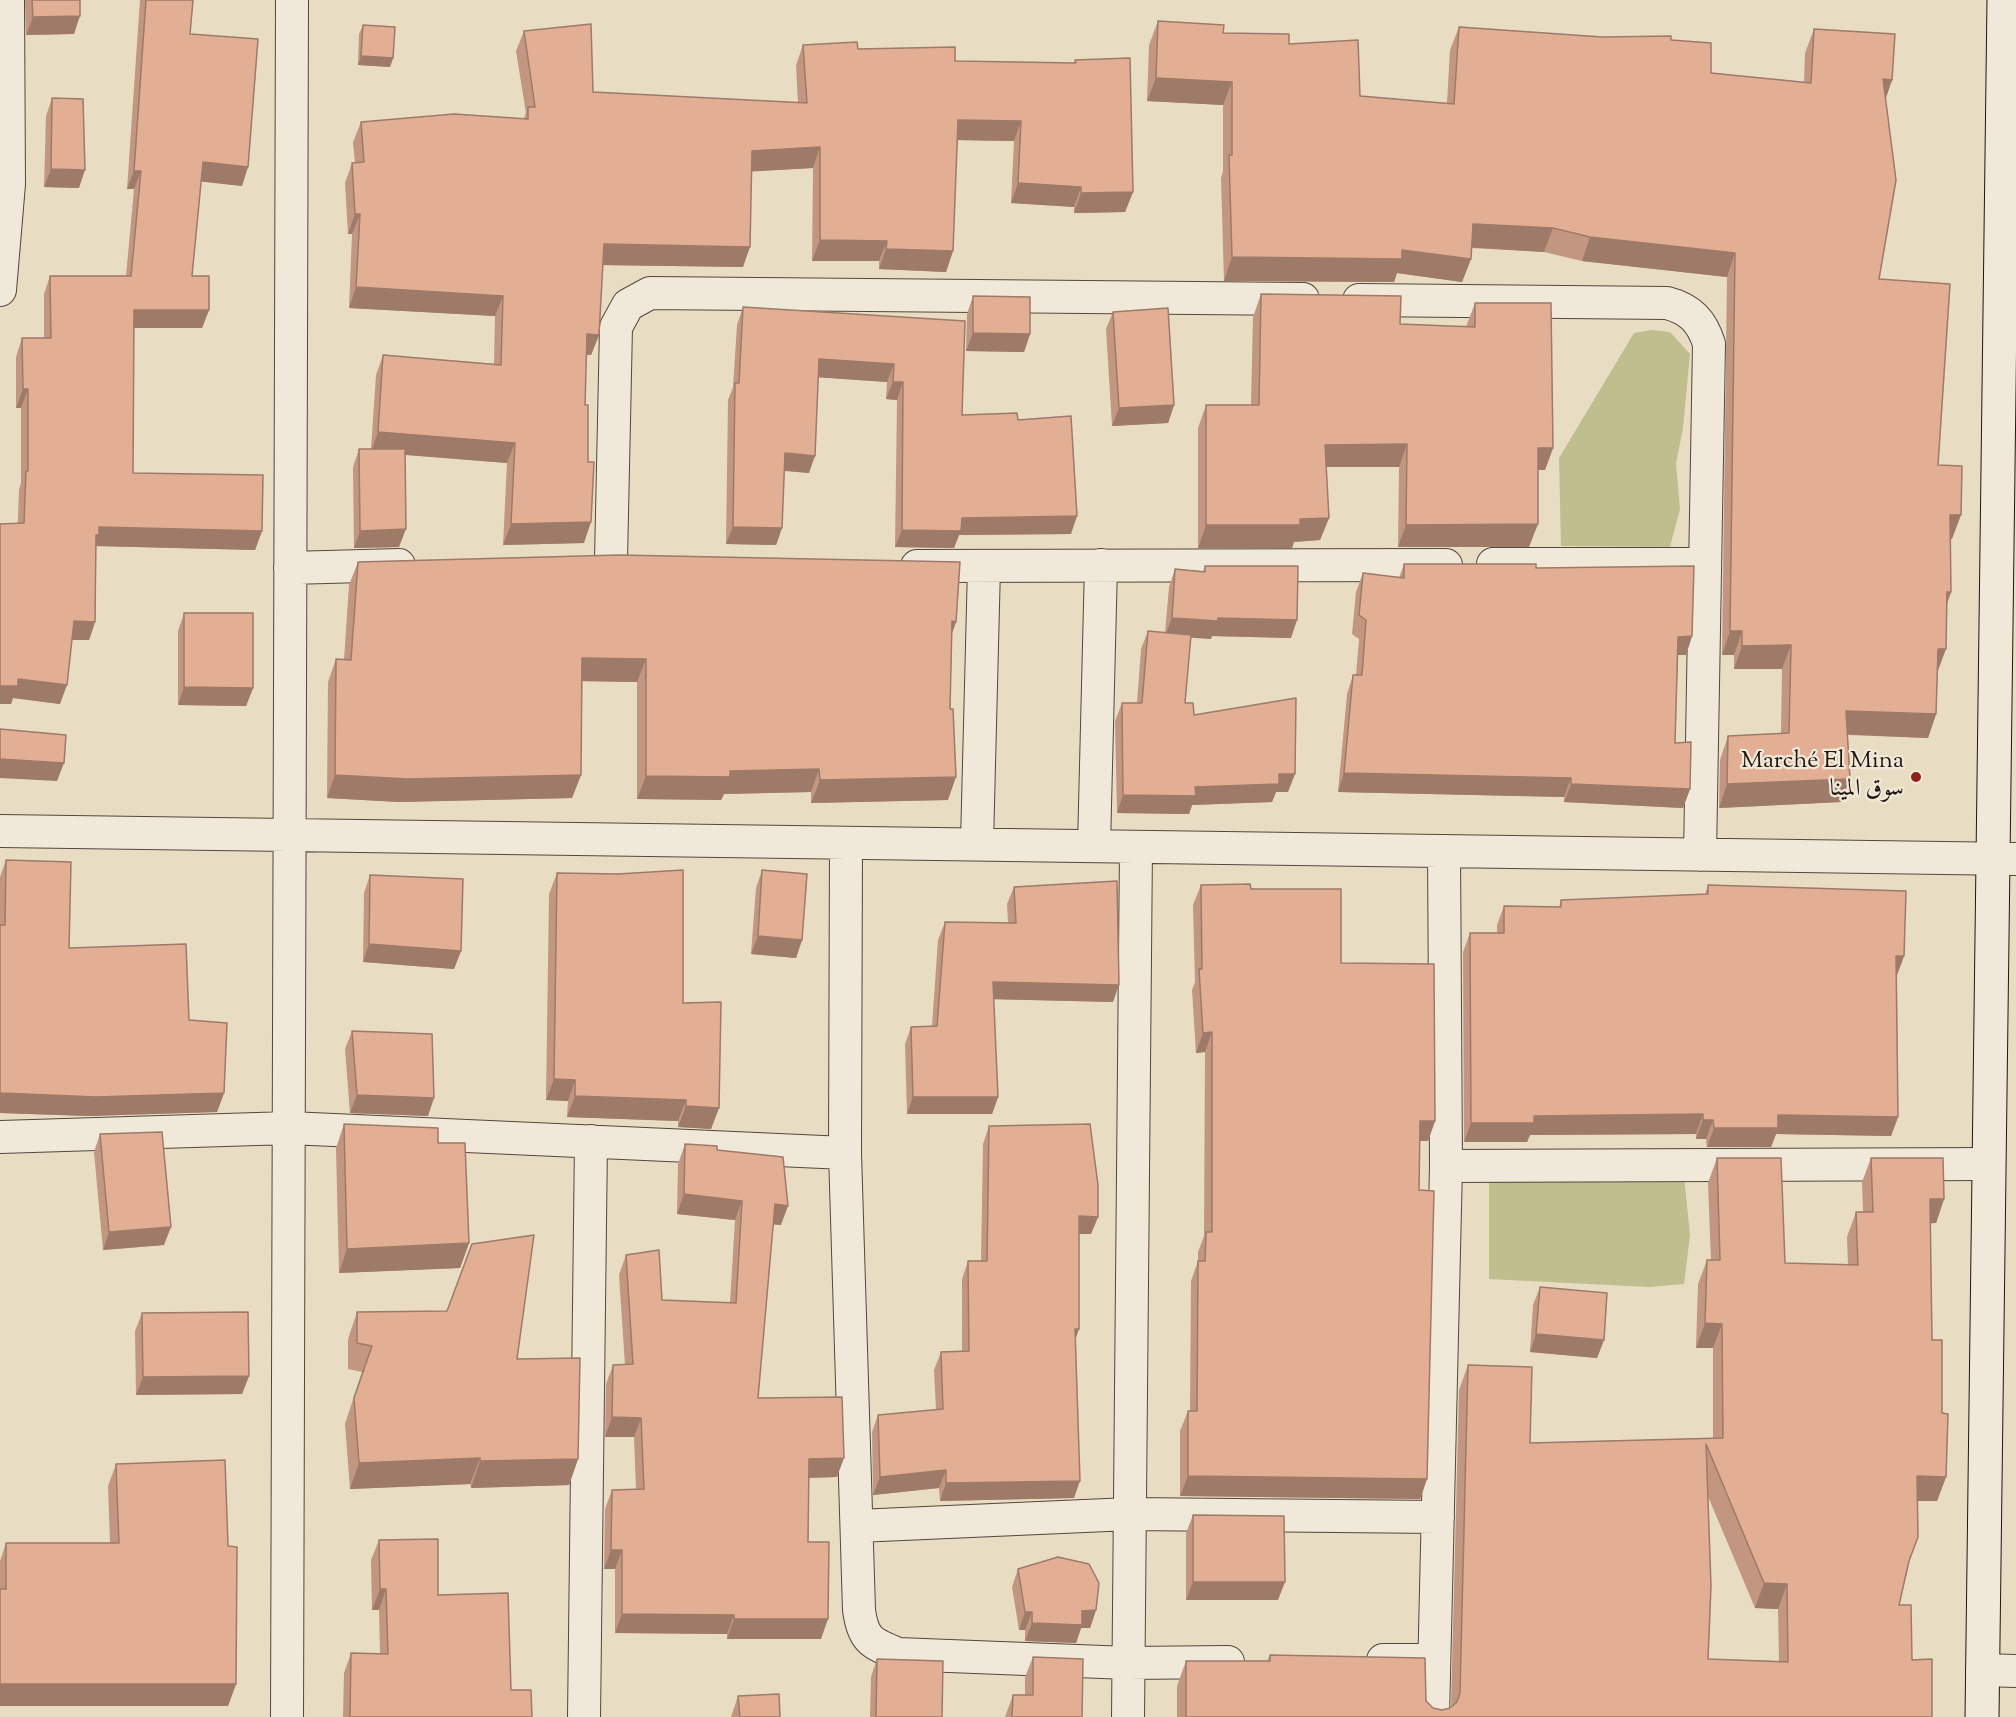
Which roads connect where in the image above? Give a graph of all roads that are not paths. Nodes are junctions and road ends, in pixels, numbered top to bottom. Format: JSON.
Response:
{"nodes":[{"id":1,"x":8,"y":0,"type":"edge"},
{"id":2,"x":292,"y":0,"type":"edge"},
{"id":3,"x":2004,"y":0,"type":"edge"},
{"id":4,"x":0,"y":290,"type":"edge"},
{"id":5,"x":611,"y":560,"type":"edge"},
{"id":6,"x":433,"y":564,"type":"edge"},
{"id":7,"x":1705,"y":564,"type":"junction"},
{"id":8,"x":891,"y":566,"type":"edge"},
{"id":9,"x":1101,"y":566,"type":"junction"},
{"id":10,"x":984,"y":567,"type":"junction"},
{"id":11,"x":290,"y":568,"type":"junction"},
{"id":12,"x":0,"y":831,"type":"edge"},
{"id":13,"x":290,"y":835,"type":"junction"},
{"id":14,"x":846,"y":843,"type":"junction"},
{"id":15,"x":977,"y":843,"type":"junction"},
{"id":16,"x":1094,"y":846,"type":"junction"},
{"id":17,"x":1136,"y":847,"type":"junction"},
{"id":18,"x":1444,"y":851,"type":"junction"},
{"id":19,"x":1700,"y":855,"type":"junction"},
{"id":20,"x":2004,"y":859,"type":"edge"},
{"id":21,"x":289,"y":1128,"type":"junction"},
{"id":22,"x":0,"y":1137,"type":"edge"},
{"id":23,"x":591,"y":1141,"type":"junction"},
{"id":24,"x":845,"y":1153,"type":"junction"},
{"id":25,"x":1989,"y":1164,"type":"junction"},
{"id":26,"x":1446,"y":1166,"type":"junction"},
{"id":27,"x":1130,"y":1514,"type":"junction"},
{"id":28,"x":1438,"y":1517,"type":"junction"},
{"id":29,"x":857,"y":1526,"type":"junction"},
{"id":30,"x":1433,"y":1660,"type":"junction"},
{"id":31,"x":1351,"y":1661,"type":"edge"},
{"id":32,"x":1257,"y":1662,"type":"edge"},
{"id":33,"x":1128,"y":1663,"type":"junction"},
{"id":34,"x":1982,"y":1670,"type":"junction"},
{"id":35,"x":2016,"y":1671,"type":"edge"},
{"id":36,"x":287,"y":1717,"type":"edge"},
{"id":37,"x":584,"y":1717,"type":"edge"},
{"id":38,"x":1128,"y":1717,"type":"edge"},
{"id":39,"x":1433,"y":1717,"type":"edge"},
{"id":40,"x":1982,"y":1717,"type":"edge"}],
"edges":[{"from":1,"to":4,"type":"street"},
{"from":2,"to":11,"type":"street"},
{"from":3,"to":20,"type":"street"},
{"from":5,"to":7,"type":"street"},
{"from":6,"to":11,"type":"street"},
{"from":7,"to":9,"type":"street"},
{"from":7,"to":19,"type":"street"},
{"from":8,"to":10,"type":"street"},
{"from":9,"to":10,"type":"street"},
{"from":9,"to":16,"type":"street"},
{"from":10,"to":15,"type":"street"},
{"from":11,"to":13,"type":"street"},
{"from":12,"to":13,"type":"street"},
{"from":13,"to":14,"type":"street"},
{"from":13,"to":21,"type":"street"},
{"from":14,"to":15,"type":"street"},
{"from":14,"to":24,"type":"street"},
{"from":15,"to":16,"type":"street"},
{"from":16,"to":17,"type":"street"},
{"from":17,"to":18,"type":"street"},
{"from":17,"to":27,"type":"street"},
{"from":18,"to":19,"type":"street"},
{"from":18,"to":26,"type":"street"},
{"from":19,"to":20,"type":"street"},
{"from":20,"to":25,"type":"street"},
{"from":21,"to":22,"type":"street"},
{"from":21,"to":23,"type":"street"},
{"from":21,"to":36,"type":"street"},
{"from":23,"to":24,"type":"street"},
{"from":23,"to":37,"type":"street"},
{"from":24,"to":29,"type":"street"},
{"from":25,"to":26,"type":"street"},
{"from":25,"to":34,"type":"street"},
{"from":26,"to":28,"type":"street"},
{"from":27,"to":28,"type":"street"},
{"from":27,"to":29,"type":"street"},
{"from":27,"to":33,"type":"street"},
{"from":28,"to":30,"type":"street"},
{"from":29,"to":33,"type":"street"},
{"from":30,"to":31,"type":"street"},
{"from":30,"to":39,"type":"street"},
{"from":32,"to":33,"type":"street"},
{"from":33,"to":38,"type":"street"},
{"from":34,"to":35,"type":"street"},
{"from":34,"to":40,"type":"street"}]}
